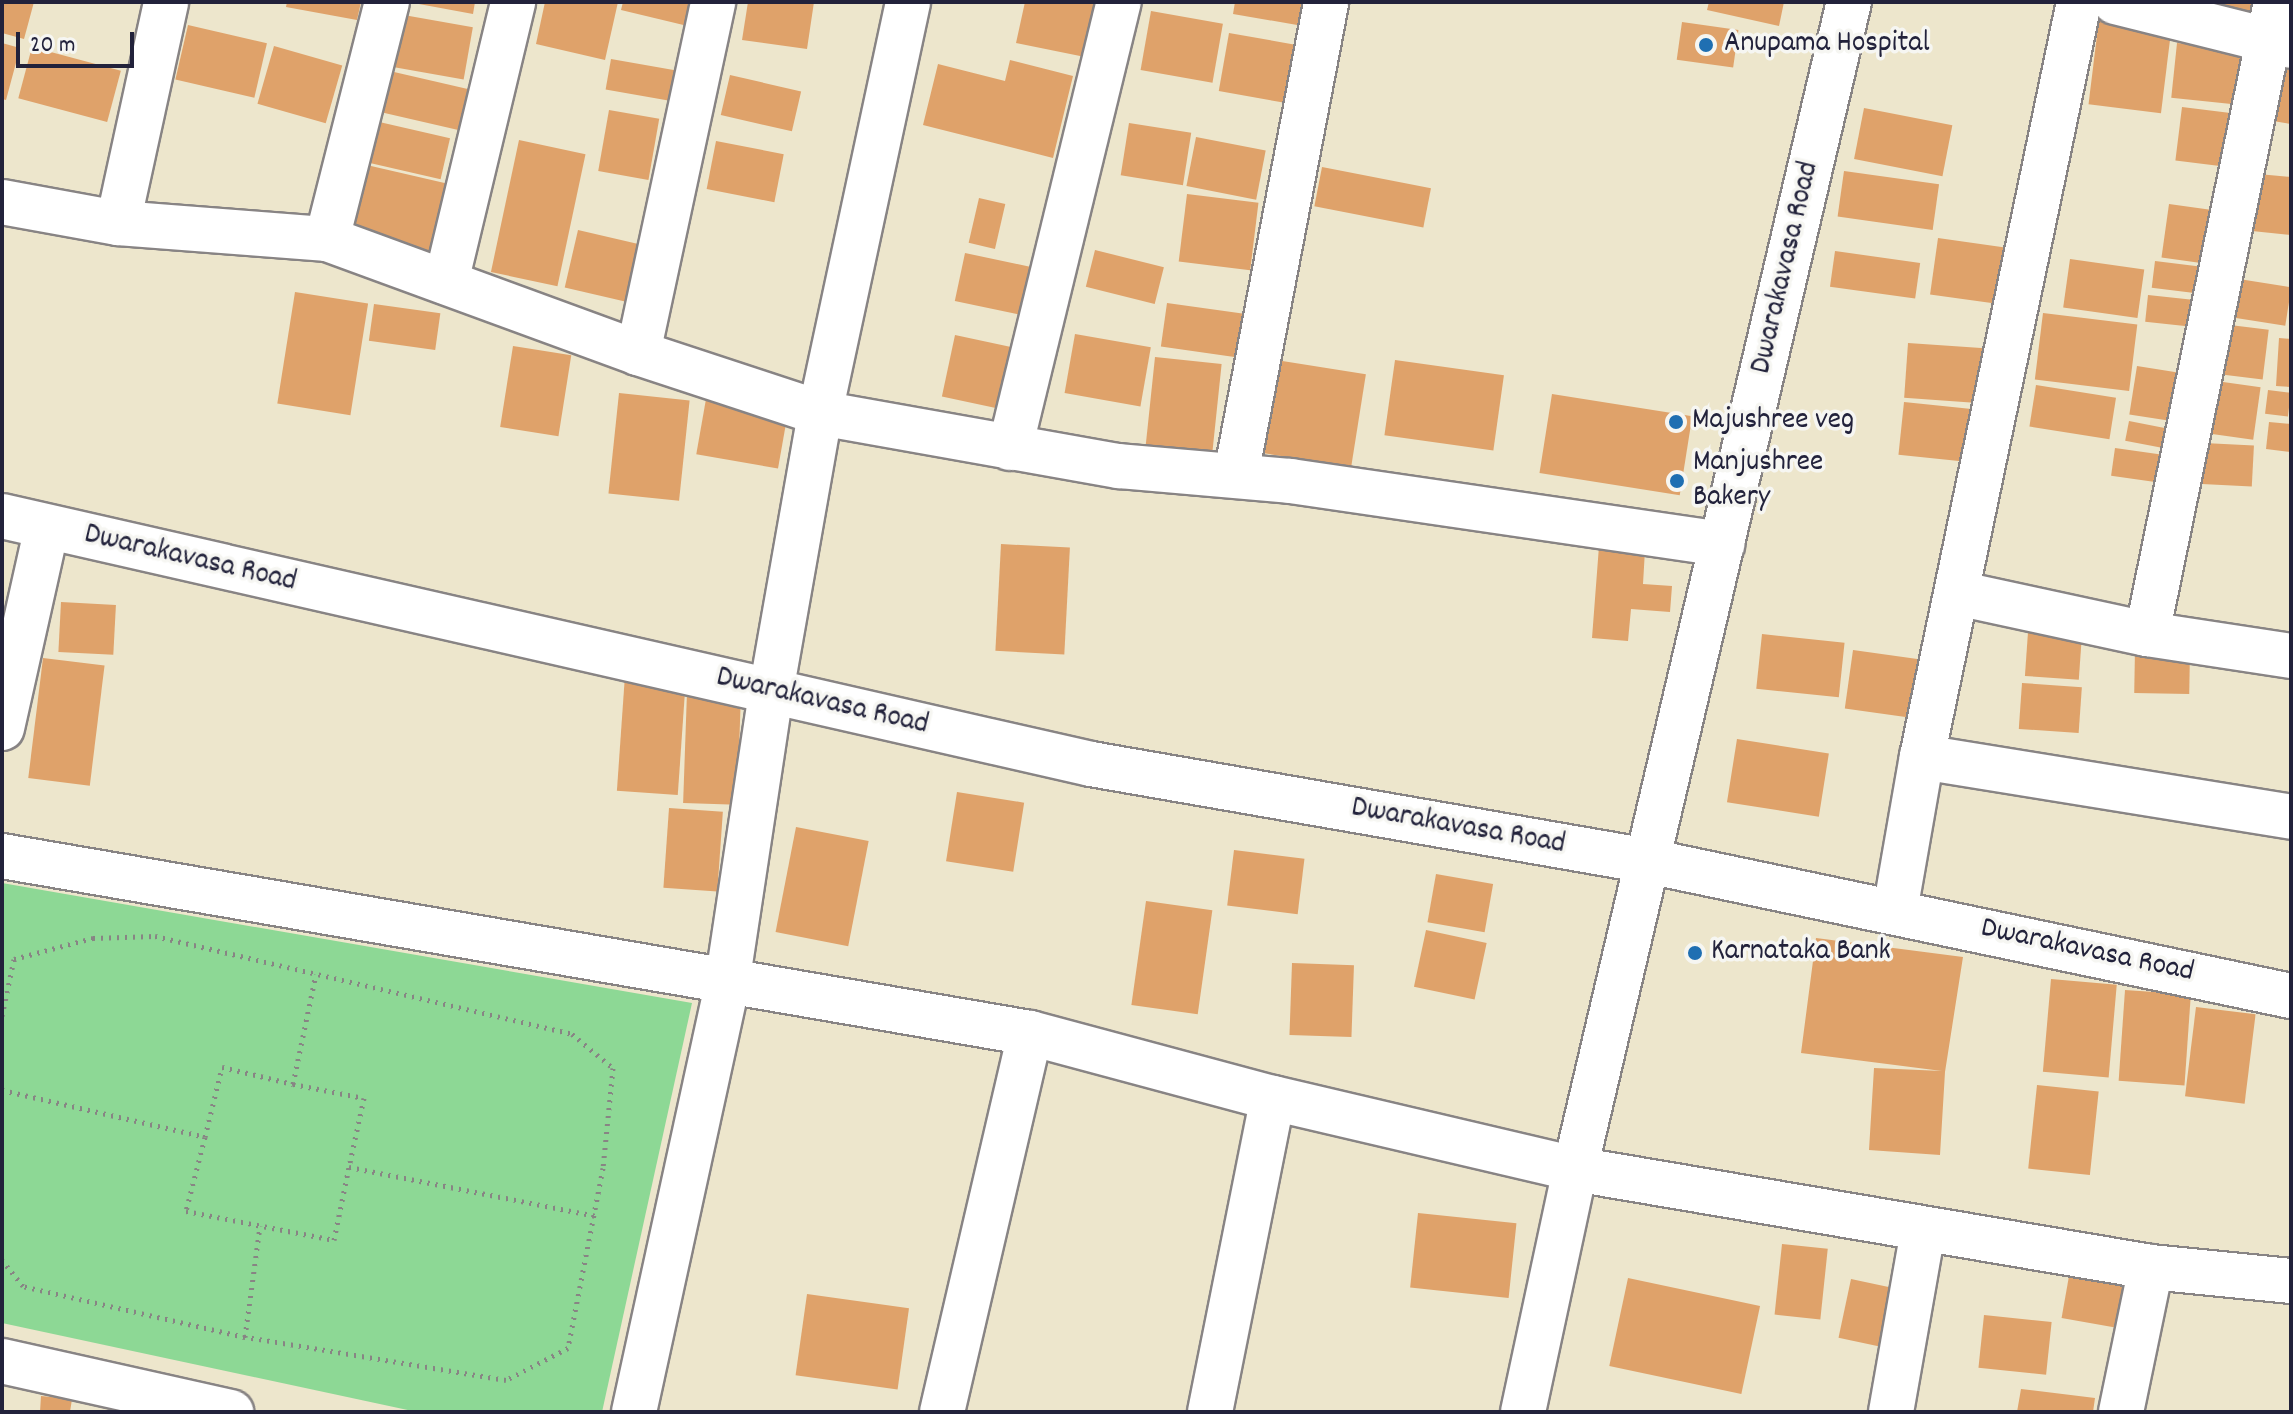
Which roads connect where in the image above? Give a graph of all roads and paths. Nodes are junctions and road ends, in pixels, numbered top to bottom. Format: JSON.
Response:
{"nodes":[{"id":1,"x":166,"y":2,"type":"edge"},
{"id":2,"x":387,"y":2,"type":"edge"},
{"id":3,"x":513,"y":2,"type":"edge"},
{"id":4,"x":713,"y":2,"type":"edge"},
{"id":5,"x":908,"y":2,"type":"edge"},
{"id":6,"x":1119,"y":2,"type":"edge"},
{"id":7,"x":1326,"y":2,"type":"edge"},
{"id":8,"x":1849,"y":2,"type":"edge"},
{"id":9,"x":2079,"y":2,"type":"edge"},
{"id":10,"x":2115,"y":2,"type":"edge"},
{"id":11,"x":2278,"y":29,"type":"edge"},
{"id":12,"x":2,"y":202,"type":"edge"},
{"id":13,"x":118,"y":223,"type":"junction"},
{"id":14,"x":327,"y":239,"type":"junction"},
{"id":15,"x":446,"y":282,"type":"junction"},
{"id":16,"x":638,"y":353,"type":"junction"},
{"id":17,"x":820,"y":413,"type":"junction"},
{"id":18,"x":1010,"y":448,"type":"junction"},
{"id":19,"x":1236,"y":475,"type":"junction"},
{"id":20,"x":2,"y":516,"type":"edge"},
{"id":21,"x":47,"y":527,"type":"junction"},
{"id":22,"x":1722,"y":544,"type":"junction"},
{"id":23,"x":1957,"y":593,"type":"junction"},
{"id":24,"x":2147,"y":634,"type":"junction"},
{"id":25,"x":2290,"y":651,"type":"edge"},
{"id":26,"x":771,"y":692,"type":"junction"},
{"id":27,"x":2,"y":728,"type":"edge"},
{"id":28,"x":1922,"y":757,"type":"junction"},
{"id":29,"x":2291,"y":817,"type":"edge"},
{"id":30,"x":2,"y":856,"type":"edge"},
{"id":31,"x":1648,"y":861,"type":"junction"},
{"id":32,"x":1895,"y":911,"type":"junction"},
{"id":33,"x":316,"y":974,"type":"junction"},
{"id":34,"x":727,"y":984,"type":"junction"},
{"id":35,"x":2291,"y":996,"type":"edge"},
{"id":36,"x":2,"y":1016,"type":"edge"},
{"id":37,"x":1030,"y":1033,"type":"junction"},
{"id":38,"x":293,"y":1084,"type":"junction"},
{"id":39,"x":2,"y":1090,"type":"edge"},
{"id":40,"x":1273,"y":1098,"type":"junction"},
{"id":41,"x":205,"y":1137,"type":"junction"},
{"id":42,"x":349,"y":1167,"type":"junction"},
{"id":43,"x":1575,"y":1169,"type":"junction"},
{"id":44,"x":596,"y":1216,"type":"junction"},
{"id":45,"x":260,"y":1226,"type":"junction"},
{"id":46,"x":1923,"y":1230,"type":"junction"},
{"id":47,"x":2,"y":1260,"type":"edge"},
{"id":48,"x":2151,"y":1267,"type":"junction"},
{"id":49,"x":2291,"y":1281,"type":"edge"},
{"id":50,"x":245,"y":1337,"type":"junction"},
{"id":51,"x":2,"y":1361,"type":"edge"},
{"id":52,"x":231,"y":1412,"type":"edge"},
{"id":53,"x":634,"y":1412,"type":"edge"},
{"id":54,"x":942,"y":1412,"type":"edge"},
{"id":55,"x":1210,"y":1412,"type":"edge"},
{"id":56,"x":1523,"y":1412,"type":"edge"},
{"id":57,"x":1891,"y":1412,"type":"edge"},
{"id":58,"x":2121,"y":1412,"type":"edge"}],
"edges":[{"from":1,"to":13,"type":"street"},
{"from":2,"to":14,"type":"street"},
{"from":3,"to":15,"type":"street"},
{"from":4,"to":16,"type":"street"},
{"from":5,"to":17,"type":"street"},
{"from":6,"to":18,"type":"street"},
{"from":7,"to":19,"type":"street"},
{"from":8,"to":22,"type":"street","name":"Dwarakavasa Road"},
{"from":9,"to":23,"type":"street"},
{"from":10,"to":11,"type":"street"},
{"from":11,"to":24,"type":"street"},
{"from":12,"to":13,"type":"street"},
{"from":13,"to":14,"type":"street"},
{"from":14,"to":15,"type":"street"},
{"from":15,"to":16,"type":"street"},
{"from":16,"to":17,"type":"street"},
{"from":17,"to":18,"type":"street"},
{"from":17,"to":26,"type":"street"},
{"from":18,"to":19,"type":"street"},
{"from":19,"to":22,"type":"street"},
{"from":20,"to":21,"type":"street","name":"Dwarakavasa Road"},
{"from":21,"to":26,"type":"street","name":"Dwarakavasa Road"},
{"from":21,"to":27,"type":"street"},
{"from":22,"to":31,"type":"street","name":"Dwarakavasa Road"},
{"from":23,"to":24,"type":"street"},
{"from":23,"to":28,"type":"street"},
{"from":24,"to":25,"type":"street"},
{"from":26,"to":31,"type":"street","name":"Dwarakavasa Road"},
{"from":26,"to":34,"type":"street"},
{"from":28,"to":29,"type":"street"},
{"from":28,"to":32,"type":"street"},
{"from":30,"to":34,"type":"street"},
{"from":31,"to":32,"type":"street","name":"Dwarakavasa Road"},
{"from":31,"to":43,"type":"street"},
{"from":32,"to":35,"type":"street","name":"Dwarakavasa Road"},
{"from":33,"to":36,"type":"path"},
{"from":33,"to":38,"type":"path"},
{"from":33,"to":44,"type":"path"},
{"from":34,"to":37,"type":"street"},
{"from":34,"to":53,"type":"street"},
{"from":37,"to":40,"type":"street"},
{"from":37,"to":54,"type":"street"},
{"from":38,"to":41,"type":"path"},
{"from":38,"to":42,"type":"path"},
{"from":39,"to":41,"type":"path"},
{"from":40,"to":43,"type":"street"},
{"from":40,"to":55,"type":"street"},
{"from":41,"to":45,"type":"path"},
{"from":42,"to":44,"type":"path"},
{"from":42,"to":45,"type":"path"},
{"from":43,"to":46,"type":"street"},
{"from":43,"to":56,"type":"street"},
{"from":44,"to":50,"type":"path"},
{"from":45,"to":50,"type":"path"},
{"from":46,"to":48,"type":"street"},
{"from":46,"to":57,"type":"street"},
{"from":47,"to":50,"type":"path"},
{"from":48,"to":49,"type":"street"},
{"from":48,"to":58,"type":"street"},
{"from":51,"to":52,"type":"street"}]}
